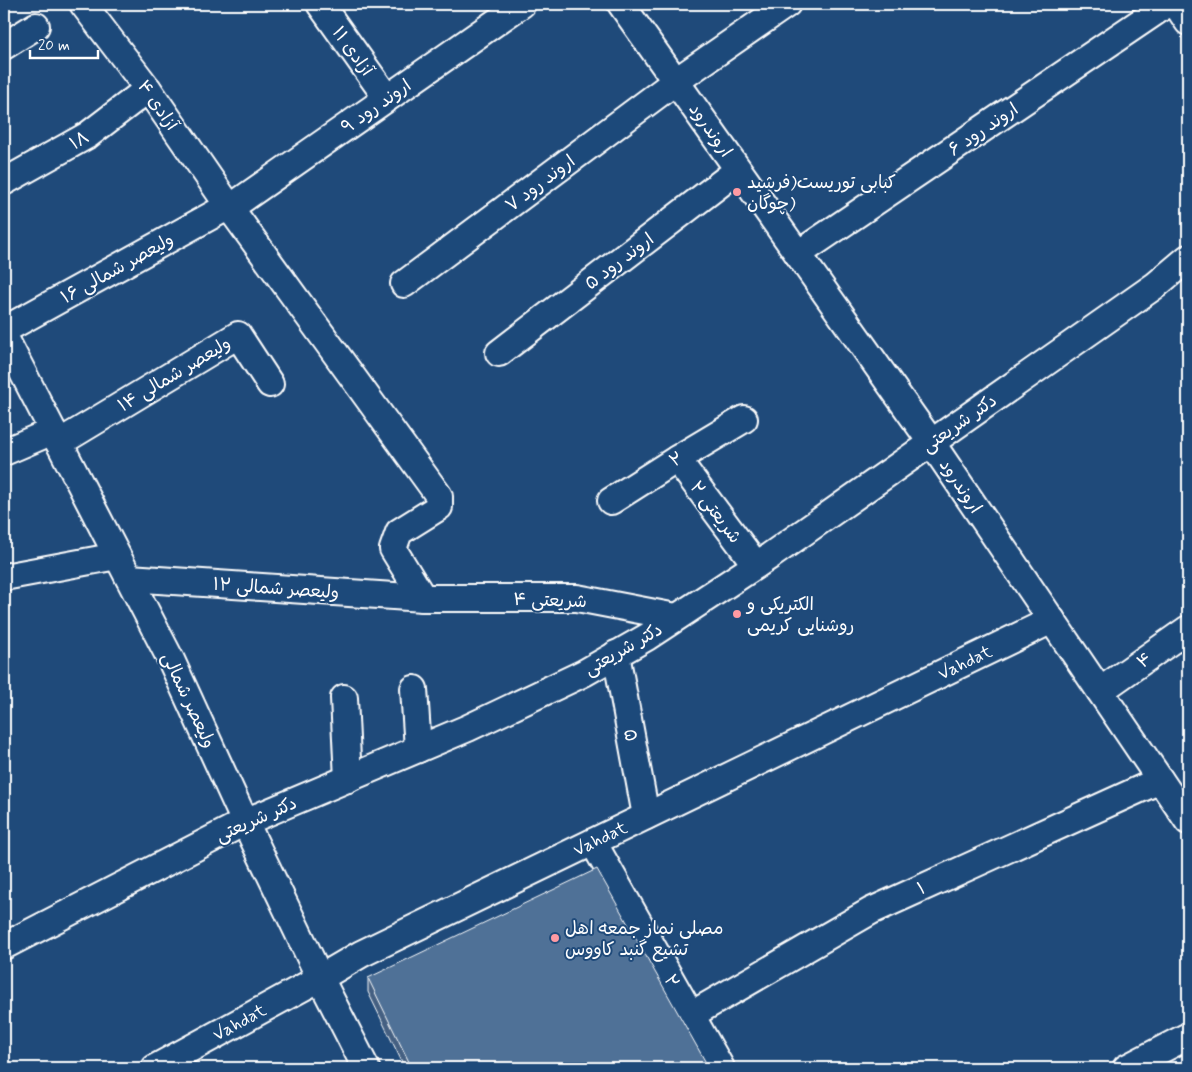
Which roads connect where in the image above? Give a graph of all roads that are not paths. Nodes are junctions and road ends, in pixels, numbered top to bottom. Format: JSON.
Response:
{"nodes":[{"id":1,"x":84,"y":4,"type":"edge"},
{"id":2,"x":320,"y":4,"type":"edge"},
{"id":3,"x":522,"y":4,"type":"edge"},
{"id":4,"x":621,"y":4,"type":"edge"},
{"id":5,"x":787,"y":4,"type":"edge"},
{"id":6,"x":1167,"y":4,"type":"edge"},
{"id":7,"x":1176,"y":4,"type":"edge"},
{"id":8,"x":1188,"y":22,"type":"edge"},
{"id":9,"x":36,"y":26,"type":"dead end"},
{"id":10,"x":4,"y":46,"type":"edge"},
{"id":11,"x":676,"y":81,"type":"junction"},
{"id":12,"x":148,"y":89,"type":"junction"},
{"id":13,"x":387,"y":98,"type":"junction"},
{"id":14,"x":738,"y":170,"type":"junction"},
{"id":15,"x":4,"y":182,"type":"edge"},
{"id":16,"x":230,"y":208,"type":"junction"},
{"id":17,"x":798,"y":254,"type":"junction"},
{"id":18,"x":1188,"y":258,"type":"edge"},
{"id":19,"x":404,"y":284,"type":"dead end"},
{"id":20,"x":4,"y":330,"type":"edge"},
{"id":21,"x":4,"y":336,"type":"edge"},
{"id":22,"x":499,"y":353,"type":"dead end"},
{"id":23,"x":270,"y":384,"type":"dead end"},
{"id":24,"x":744,"y":419,"type":"dead end"},
{"id":25,"x":56,"y":437,"type":"junction"},
{"id":26,"x":931,"y":442,"type":"junction"},
{"id":27,"x":4,"y":452,"type":"edge"},
{"id":28,"x":677,"y":459,"type":"junction"},
{"id":29,"x":611,"y":502,"type":"dead end"},
{"id":30,"x":756,"y":565,"type":"junction"},
{"id":31,"x":123,"y":567,"type":"junction"},
{"id":32,"x":4,"y":577,"type":"edge"},
{"id":33,"x":422,"y":598,"type":"junction"},
{"id":34,"x":676,"y":617,"type":"junction"},
{"id":35,"x":1052,"y":620,"type":"junction"},
{"id":36,"x":1188,"y":629,"type":"edge"},
{"id":37,"x":616,"y":654,"type":"junction"},
{"id":38,"x":414,"y":689,"type":"dead end"},
{"id":39,"x":1100,"y":691,"type":"junction"},
{"id":40,"x":344,"y":698,"type":"dead end"},
{"id":41,"x":418,"y":749,"type":"junction"},
{"id":42,"x":348,"y":779,"type":"junction"},
{"id":43,"x":1160,"y":780,"type":"junction"},
{"id":44,"x":646,"y":816,"type":"junction"},
{"id":45,"x":1188,"y":821,"type":"edge"},
{"id":46,"x":245,"y":822,"type":"junction"},
{"id":47,"x":592,"y":842,"type":"junction"},
{"id":48,"x":4,"y":946,"type":"edge"},
{"id":49,"x":320,"y":978,"type":"junction"},
{"id":50,"x":691,"y":1015,"type":"junction"},
{"id":51,"x":1188,"y":1036,"type":"edge"},
{"id":52,"x":1163,"y":1060,"type":"edge"},
{"id":53,"x":154,"y":1068,"type":"edge"},
{"id":54,"x":366,"y":1068,"type":"edge"},
{"id":55,"x":721,"y":1068,"type":"edge"},
{"id":56,"x":1126,"y":1068,"type":"edge"}],
"edges":[{"from":1,"to":12,"type":"street","name":"آزادی ۴"},
{"from":2,"to":13,"type":"street","name":"آزادی ۱۱"},
{"from":3,"to":13,"type":"street","name":"اروند رود ۹"},
{"from":4,"to":11,"type":"street","name":"اروندرود"},
{"from":5,"to":11,"type":"street","name":"اروند رود ۷"},
{"from":6,"to":17,"type":"street","name":"اروند رود ۶"},
{"from":7,"to":8,"type":"street"},
{"from":9,"to":10,"type":"street"},
{"from":11,"to":14,"type":"street","name":"اروندرود"},
{"from":11,"to":19,"type":"street","name":"اروند رود ۷"},
{"from":12,"to":15,"type":"street","name":"۱۸"},
{"from":12,"to":16,"type":"street","name":"آزادی ۴"},
{"from":13,"to":16,"type":"street","name":"اروند رود ۹"},
{"from":14,"to":17,"type":"street","name":"اروندرود"},
{"from":14,"to":22,"type":"street","name":"اروند رود ۵"},
{"from":16,"to":20,"type":"street","name":"ولیعصر شمالی ۱۶"},
{"from":16,"to":33,"type":"street","name":"آزادی ۴"},
{"from":17,"to":26,"type":"street","name":"اروندرود"},
{"from":18,"to":26,"type":"street","name":"دکتر شریعتی"},
{"from":21,"to":25,"type":"street","name":"ولیعصر شمالی"},
{"from":23,"to":25,"type":"street","name":"ولیعصر شمالی ۱۴"},
{"from":24,"to":28,"type":"street","name":"۲"},
{"from":25,"to":27,"type":"street"},
{"from":25,"to":31,"type":"street","name":"ولیعصر شمالی"},
{"from":26,"to":30,"type":"street","name":"دکتر شریعتی"},
{"from":26,"to":35,"type":"street","name":"اروندرود"},
{"from":28,"to":29,"type":"street","name":"۲"},
{"from":28,"to":30,"type":"street","name":"شریعتی ۲"},
{"from":30,"to":34,"type":"street","name":"دکتر شریعتی"},
{"from":31,"to":32,"type":"street","name":"ولیعصر شمالی ۱۲"},
{"from":31,"to":33,"type":"street","name":"ولیعصر شمالی ۱۲"},
{"from":31,"to":46,"type":"street","name":"ولیعصر شمالی"},
{"from":33,"to":34,"type":"street","name":"شریعتی ۴"},
{"from":34,"to":37,"type":"street","name":"دکتر شریعتی"},
{"from":35,"to":39,"type":"street","name":"اروندرود"},
{"from":35,"to":44,"type":"street","name":"Vahdat"},
{"from":36,"to":39,"type":"street","name":"۴"},
{"from":37,"to":41,"type":"street","name":"دکتر شریعتی"},
{"from":37,"to":44,"type":"street","name":"۵"},
{"from":38,"to":41,"type":"street"},
{"from":39,"to":43,"type":"street","name":"اروندرود"},
{"from":40,"to":42,"type":"street"},
{"from":41,"to":42,"type":"street","name":"دکتر شریعتی"},
{"from":42,"to":46,"type":"street","name":"دکتر شریعتی"},
{"from":43,"to":45,"type":"street","name":"اروندرود"},
{"from":43,"to":50,"type":"street","name":"۱"},
{"from":44,"to":47,"type":"street","name":"Vahdat"},
{"from":46,"to":48,"type":"street","name":"دکتر شریعتی"},
{"from":46,"to":49,"type":"street","name":"ولیعصر شمالی"},
{"from":47,"to":49,"type":"street","name":"Vahdat"},
{"from":47,"to":50,"type":"street","name":"۲"},
{"from":49,"to":53,"type":"street","name":"Vahdat"},
{"from":49,"to":54,"type":"street","name":"ولیعصر شمالی"},
{"from":50,"to":55,"type":"street","name":"۲"},
{"from":51,"to":52,"type":"street"},
{"from":52,"to":56,"type":"street"}]}
